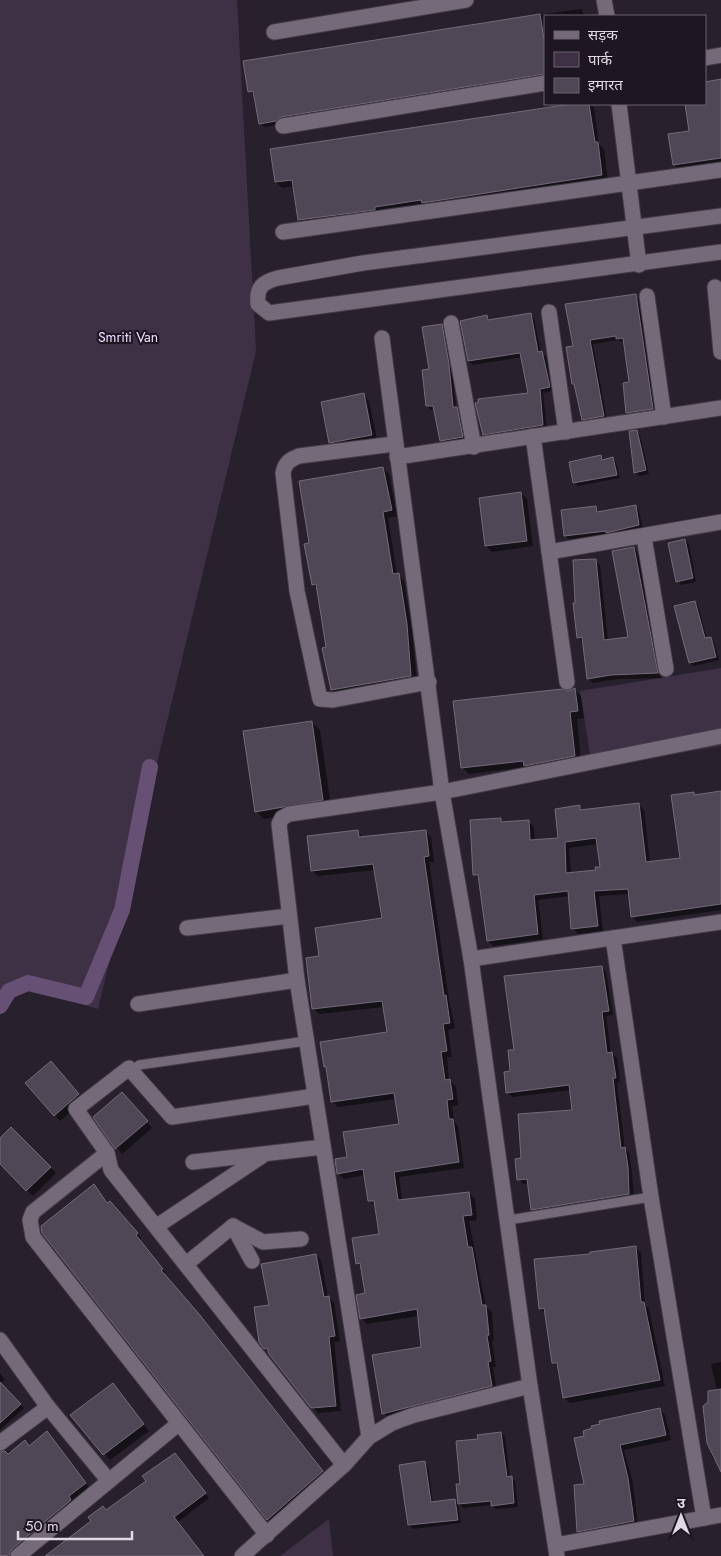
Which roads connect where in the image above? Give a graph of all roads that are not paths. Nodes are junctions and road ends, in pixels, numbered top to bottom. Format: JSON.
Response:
{"nodes":[{"id":1,"x":466,"y":0,"type":"edge"},
{"id":2,"x":604,"y":0,"type":"edge"},
{"id":3,"x":607,"y":15,"type":"edge"},
{"id":4,"x":274,"y":32,"type":"dead end"},
{"id":5,"x":721,"y":55,"type":"edge"},
{"id":6,"x":706,"y":58,"type":"edge"},
{"id":7,"x":544,"y":83,"type":"edge"},
{"id":8,"x":619,"y":105,"type":"edge"},
{"id":9,"x":283,"y":126,"type":"dead end"},
{"id":10,"x":721,"y":170,"type":"edge"},
{"id":11,"x":629,"y":182,"type":"junction"},
{"id":12,"x":721,"y":216,"type":"edge"},
{"id":13,"x":633,"y":228,"type":"junction"},
{"id":14,"x":284,"y":232,"type":"dead end"},
{"id":15,"x":721,"y":252,"type":"edge"},
{"id":16,"x":639,"y":265,"type":"junction"},
{"id":17,"x":715,"y":287,"type":"dead end"},
{"id":18,"x":647,"y":296,"type":"dead end"},
{"id":19,"x":549,"y":312,"type":"dead end"},
{"id":20,"x":451,"y":323,"type":"dead end"},
{"id":21,"x":720,"y":326,"type":"edge"},
{"id":22,"x":382,"y":338,"type":"dead end"},
{"id":23,"x":721,"y":352,"type":"edge"},
{"id":24,"x":721,"y":408,"type":"edge"},
{"id":25,"x":664,"y":417,"type":"junction"},
{"id":26,"x":566,"y":432,"type":"junction"},
{"id":27,"x":533,"y":436,"type":"junction"},
{"id":28,"x":474,"y":447,"type":"junction"},
{"id":29,"x":396,"y":451,"type":"junction"},
{"id":30,"x":721,"y":522,"type":"edge"},
{"id":31,"x":644,"y":537,"type":"junction"},
{"id":32,"x":549,"y":552,"type":"junction"},
{"id":33,"x":666,"y":669,"type":"dead end"},
{"id":34,"x":429,"y":682,"type":"junction"},
{"id":35,"x":567,"y":682,"type":"dead end"},
{"id":36,"x":721,"y":736,"type":"edge"},
{"id":37,"x":442,"y":792,"type":"junction"},
{"id":38,"x":289,"y":916,"type":"junction"},
{"id":39,"x":721,"y":922,"type":"edge"},
{"id":40,"x":187,"y":928,"type":"dead end"},
{"id":41,"x":613,"y":938,"type":"junction"},
{"id":42,"x":470,"y":959,"type":"junction"},
{"id":43,"x":297,"y":980,"type":"junction"},
{"id":44,"x":138,"y":1004,"type":"dead end"},
{"id":45,"x":306,"y":1041,"type":"junction"},
{"id":46,"x":139,"y":1065,"type":"dead end"},
{"id":47,"x":315,"y":1096,"type":"junction"},
{"id":48,"x":323,"y":1147,"type":"junction"},
{"id":49,"x":107,"y":1153,"type":"junction"},
{"id":50,"x":265,"y":1154,"type":"junction"},
{"id":51,"x":193,"y":1162,"type":"dead end"},
{"id":52,"x":651,"y":1197,"type":"junction"},
{"id":53,"x":508,"y":1220,"type":"junction"},
{"id":54,"x":157,"y":1226,"type":"junction"},
{"id":55,"x":233,"y":1226,"type":"junction"},
{"id":56,"x":301,"y":1239,"type":"dead end"},
{"id":57,"x":252,"y":1261,"type":"dead end"},
{"id":58,"x":186,"y":1264,"type":"junction"},
{"id":59,"x":0,"y":1340,"type":"edge"},
{"id":60,"x":530,"y":1386,"type":"junction"},
{"id":61,"x":48,"y":1407,"type":"junction"},
{"id":62,"x":178,"y":1424,"type":"junction"},
{"id":63,"x":369,"y":1437,"type":"junction"},
{"id":64,"x":0,"y":1443,"type":"edge"},
{"id":65,"x":344,"y":1465,"type":"junction"},
{"id":66,"x":109,"y":1481,"type":"junction"},
{"id":67,"x":721,"y":1515,"type":"edge"},
{"id":68,"x":704,"y":1518,"type":"junction"},
{"id":69,"x":267,"y":1535,"type":"junction"},
{"id":70,"x":556,"y":1551,"type":"edge"},
{"id":71,"x":18,"y":1556,"type":"edge"},
{"id":72,"x":242,"y":1556,"type":"edge"}],
"edges":[{"from":1,"to":4,"type":"street"},
{"from":2,"to":3,"type":"street"},
{"from":5,"to":6,"type":"street"},
{"from":7,"to":9,"type":"street"},
{"from":8,"to":11,"type":"street"},
{"from":10,"to":11,"type":"street"},
{"from":11,"to":13,"type":"street"},
{"from":11,"to":14,"type":"street"},
{"from":12,"to":13,"type":"street"},
{"from":13,"to":16,"type":"street"},
{"from":13,"to":16,"type":"street"},
{"from":15,"to":16,"type":"street"},
{"from":17,"to":21,"type":"street"},
{"from":18,"to":25,"type":"street"},
{"from":19,"to":26,"type":"street"},
{"from":20,"to":28,"type":"street"},
{"from":21,"to":23,"type":"street"},
{"from":22,"to":29,"type":"street"},
{"from":24,"to":25,"type":"street"},
{"from":25,"to":26,"type":"street"},
{"from":26,"to":27,"type":"street"},
{"from":27,"to":28,"type":"street"},
{"from":27,"to":32,"type":"street"},
{"from":28,"to":29,"type":"street"},
{"from":29,"to":34,"type":"street"},
{"from":29,"to":34,"type":"street"},
{"from":30,"to":31,"type":"street"},
{"from":31,"to":32,"type":"street"},
{"from":31,"to":33,"type":"street"},
{"from":32,"to":35,"type":"street"},
{"from":34,"to":37,"type":"street"},
{"from":36,"to":37,"type":"street"},
{"from":37,"to":38,"type":"street"},
{"from":37,"to":42,"type":"street"},
{"from":38,"to":40,"type":"street"},
{"from":38,"to":43,"type":"street"},
{"from":39,"to":41,"type":"street"},
{"from":41,"to":42,"type":"street"},
{"from":41,"to":52,"type":"street"},
{"from":42,"to":53,"type":"street"},
{"from":43,"to":44,"type":"street"},
{"from":43,"to":45,"type":"street"},
{"from":45,"to":46,"type":"lane"},
{"from":45,"to":47,"type":"street"},
{"from":47,"to":48,"type":"street"},
{"from":47,"to":49,"type":"street"},
{"from":48,"to":50,"type":"street"},
{"from":48,"to":63,"type":"street"},
{"from":49,"to":54,"type":"street"},
{"from":49,"to":62,"type":"street"},
{"from":50,"to":51,"type":"street"},
{"from":50,"to":54,"type":"street"},
{"from":52,"to":53,"type":"lane"},
{"from":52,"to":68,"type":"street"},
{"from":53,"to":60,"type":"street"},
{"from":54,"to":58,"type":"street"},
{"from":55,"to":56,"type":"street"},
{"from":55,"to":57,"type":"street"},
{"from":55,"to":58,"type":"street"},
{"from":58,"to":65,"type":"street"},
{"from":59,"to":61,"type":"street"},
{"from":60,"to":63,"type":"street"},
{"from":60,"to":70,"type":"street"},
{"from":61,"to":64,"type":"street"},
{"from":61,"to":66,"type":"street"},
{"from":62,"to":66,"type":"street"},
{"from":62,"to":69,"type":"street"},
{"from":63,"to":65,"type":"street"},
{"from":65,"to":69,"type":"street"},
{"from":66,"to":71,"type":"street"},
{"from":67,"to":68,"type":"street"},
{"from":68,"to":70,"type":"street"},
{"from":69,"to":72,"type":"street"}]}
